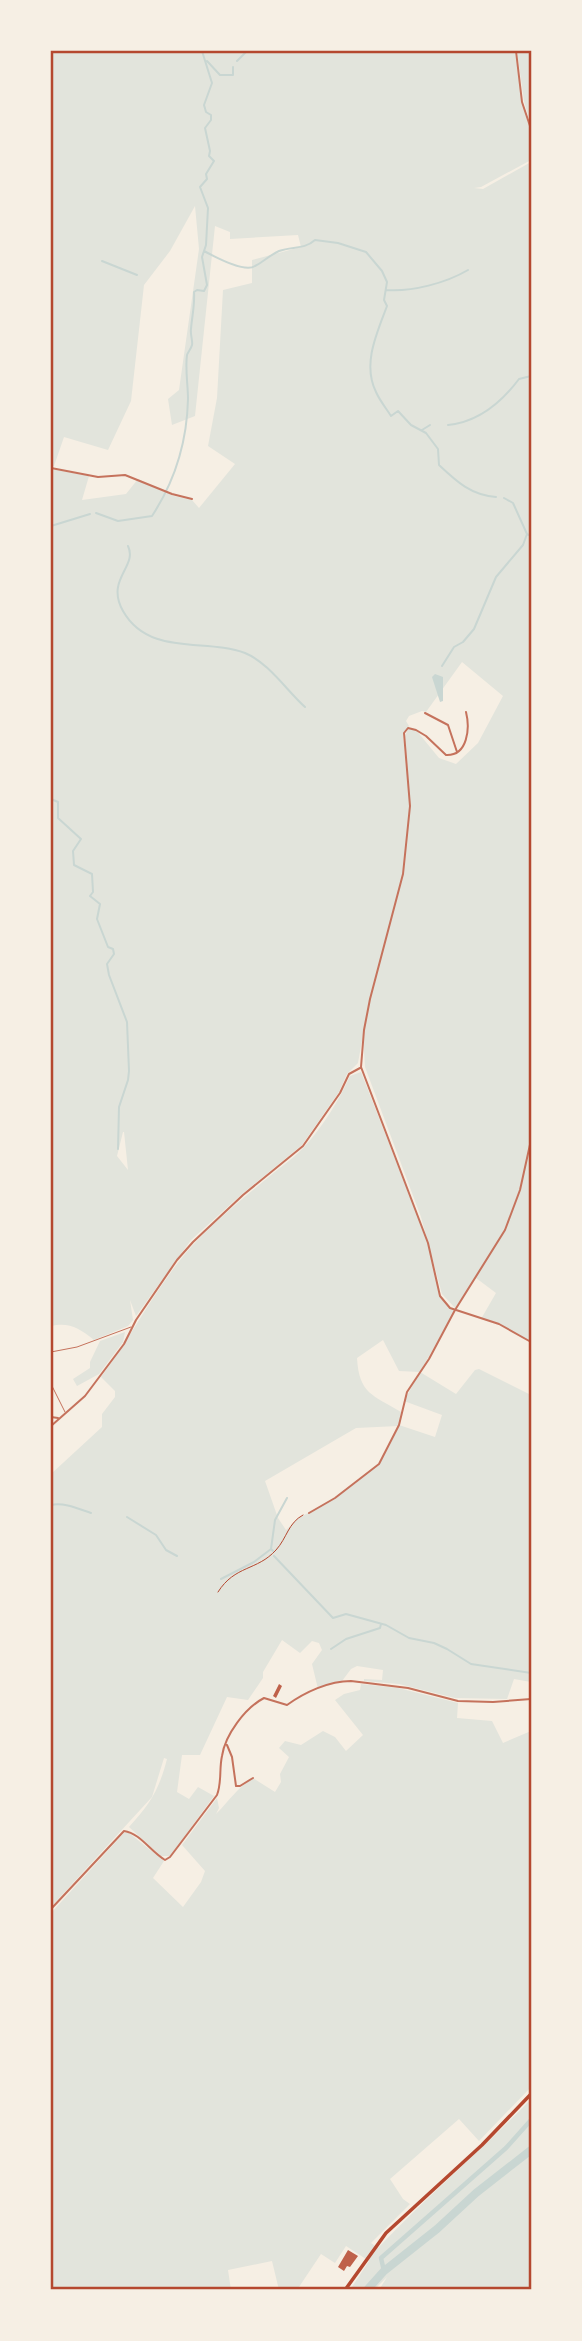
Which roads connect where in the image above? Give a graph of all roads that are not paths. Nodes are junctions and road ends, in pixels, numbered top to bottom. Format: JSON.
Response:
{"nodes":[{"id":1,"x":516,"y":51,"type":"edge"},
{"id":2,"x":531,"y":129,"type":"edge"},
{"id":3,"x":51,"y":468,"type":"edge"},
{"id":4,"x":192,"y":499,"type":"dead end"},
{"id":5,"x":466,"y":712,"type":"dead end"},
{"id":6,"x":425,"y":713,"type":"dead end"},
{"id":7,"x":457,"y":753,"type":"junction"},
{"id":8,"x":361,"y":1067,"type":"junction"},
{"id":9,"x":531,"y":1140,"type":"edge"},
{"id":10,"x":455,"y":1310,"type":"junction"},
{"id":11,"x":131,"y":1327,"type":"junction"},
{"id":12,"x":531,"y":1342,"type":"edge"},
{"id":13,"x":51,"y":1352,"type":"edge"},
{"id":14,"x":51,"y":1384,"type":"edge"},
{"id":15,"x":65,"y":1412,"type":"junction"},
{"id":16,"x":51,"y":1417,"type":"edge"},
{"id":17,"x":59,"y":1418,"type":"junction"},
{"id":18,"x":51,"y":1426,"type":"edge"},
{"id":19,"x":309,"y":1513,"type":"road end"},
{"id":20,"x":531,"y":1699,"type":"edge"},
{"id":21,"x":226,"y":1742,"type":"junction"},
{"id":22,"x":253,"y":1778,"type":"dead end"},
{"id":23,"x":51,"y":1909,"type":"edge"},
{"id":24,"x":531,"y":2094,"type":"edge"},
{"id":25,"x":345,"y":2290,"type":"edge"}],
"edges":[{"from":1,"to":2,"type":"street"},
{"from":3,"to":4,"type":"street"},
{"from":5,"to":7,"type":"street"},
{"from":6,"to":7,"type":"street"},
{"from":7,"to":8,"type":"street"},
{"from":8,"to":10,"type":"street"},
{"from":8,"to":11,"type":"street"},
{"from":9,"to":10,"type":"street"},
{"from":10,"to":12,"type":"street"},
{"from":10,"to":19,"type":"street"},
{"from":11,"to":13,"type":"lane"},
{"from":11,"to":15,"type":"street"},
{"from":14,"to":15,"type":"lane"},
{"from":15,"to":17,"type":"street"},
{"from":16,"to":17,"type":"street"},
{"from":17,"to":18,"type":"street"},
{"from":20,"to":21,"type":"street"},
{"from":21,"to":22,"type":"street"},
{"from":21,"to":23,"type":"street"},
{"from":24,"to":25,"type":"main road"}]}
